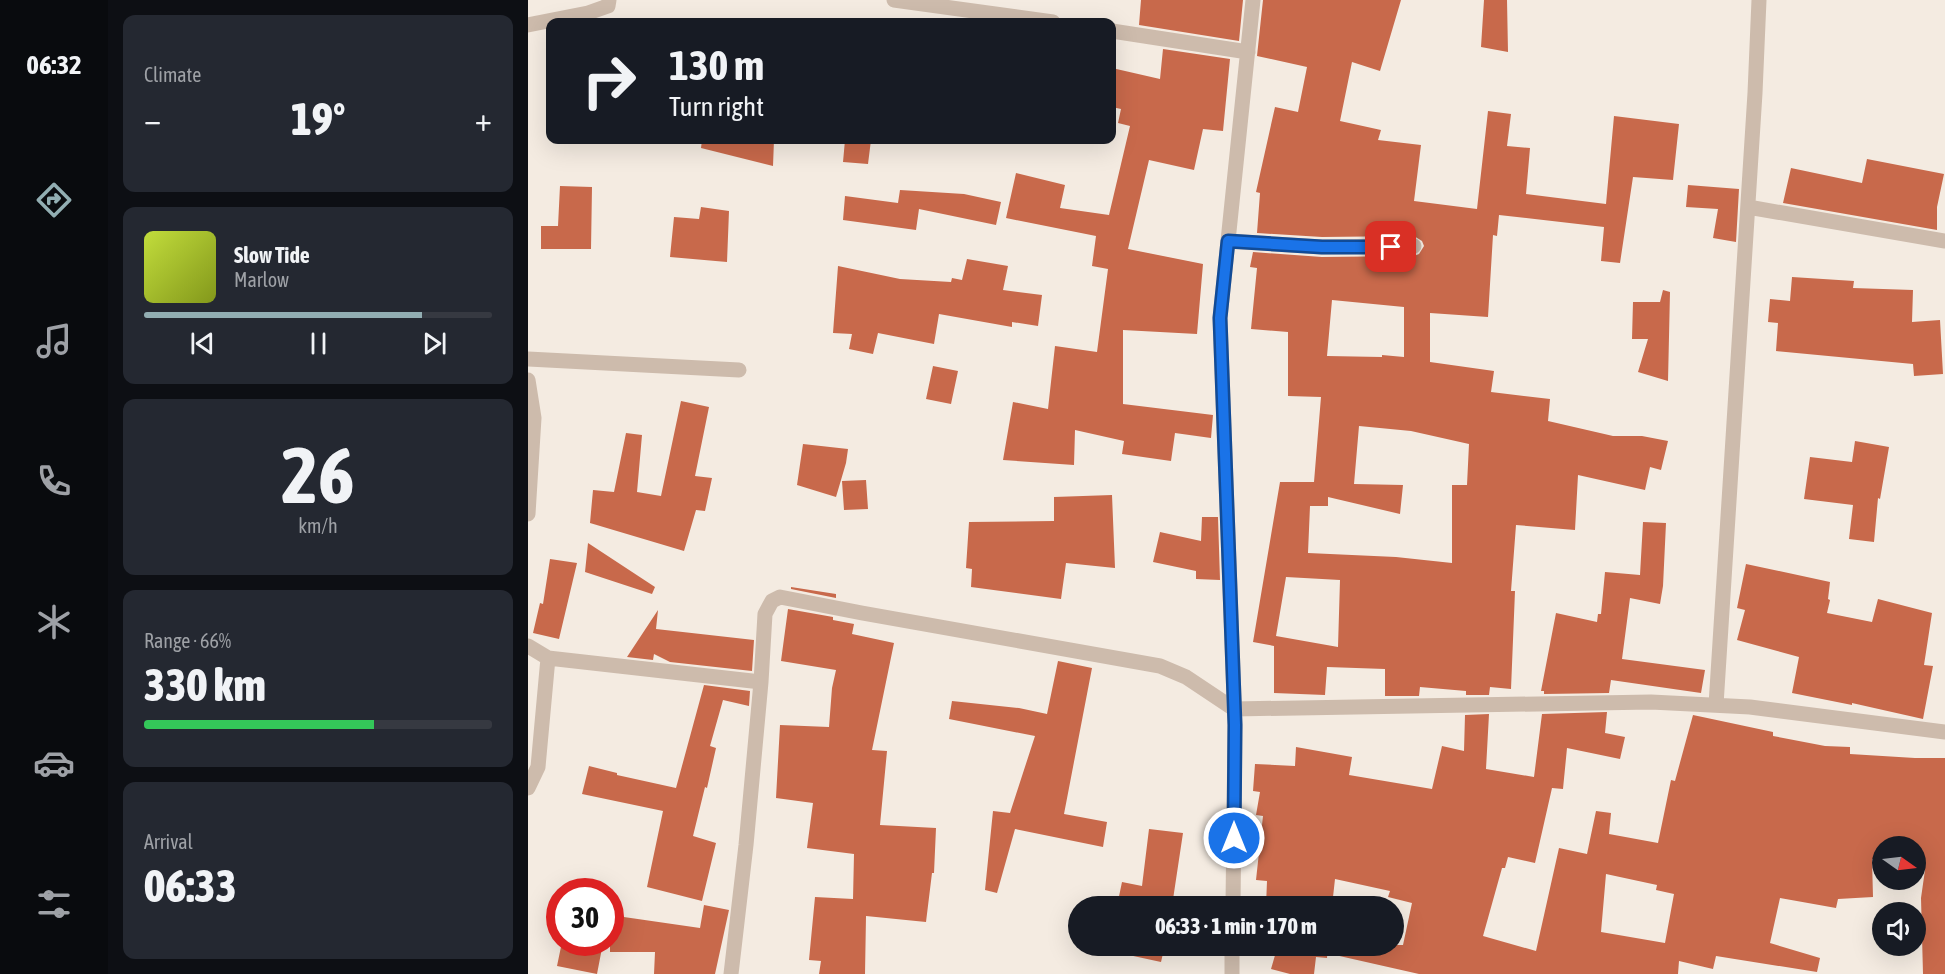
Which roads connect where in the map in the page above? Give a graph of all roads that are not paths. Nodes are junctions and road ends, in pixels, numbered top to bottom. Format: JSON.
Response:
{"nodes":[{"id":1,"x":609,"y":0,"type":"edge"},
{"id":2,"x":894,"y":0,"type":"edge"},
{"id":3,"x":1253,"y":0,"type":"edge"},
{"id":4,"x":1759,"y":0,"type":"edge"},
{"id":5,"x":563,"y":18,"type":"edge"},
{"id":6,"x":1024,"y":18,"type":"edge"},
{"id":7,"x":546,"y":21,"type":"edge"},
{"id":8,"x":528,"y":25,"type":"edge"},
{"id":9,"x":1116,"y":32,"type":"edge"},
{"id":10,"x":1248,"y":52,"type":"junction"},
{"id":11,"x":1748,"y":207,"type":"junction"},
{"id":12,"x":1228,"y":241,"type":"junction"},
{"id":13,"x":1945,"y":241,"type":"edge"},
{"id":14,"x":1414,"y":246,"type":"dead end"},
{"id":15,"x":528,"y":359,"type":"edge"},
{"id":16,"x":739,"y":370,"type":"dead end"},
{"id":17,"x":528,"y":380,"type":"edge"},
{"id":18,"x":528,"y":514,"type":"edge"},
{"id":19,"x":528,"y":646,"type":"edge"},
{"id":20,"x":548,"y":658,"type":"junction"},
{"id":21,"x":761,"y":682,"type":"junction"},
{"id":22,"x":1716,"y":705,"type":"junction"},
{"id":23,"x":1234,"y":709,"type":"junction"},
{"id":24,"x":1945,"y":732,"type":"edge"},
{"id":25,"x":528,"y":788,"type":"edge"},
{"id":26,"x":1233,"y":896,"type":"edge"},
{"id":27,"x":1233,"y":956,"type":"edge"},
{"id":28,"x":731,"y":974,"type":"edge"},
{"id":29,"x":1232,"y":974,"type":"edge"}],
"edges":[{"from":1,"to":5,"type":"street"},
{"from":2,"to":6,"type":"street"},
{"from":3,"to":10,"type":"street"},
{"from":4,"to":11,"type":"street"},
{"from":7,"to":8,"type":"street"},
{"from":9,"to":10,"type":"street"},
{"from":10,"to":12,"type":"street"},
{"from":11,"to":13,"type":"street"},
{"from":11,"to":22,"type":"street"},
{"from":12,"to":14,"type":"street"},
{"from":12,"to":23,"type":"street"},
{"from":15,"to":16,"type":"street"},
{"from":17,"to":18,"type":"street"},
{"from":19,"to":20,"type":"street"},
{"from":20,"to":21,"type":"street"},
{"from":20,"to":25,"type":"street"},
{"from":21,"to":23,"type":"street"},
{"from":21,"to":28,"type":"street"},
{"from":22,"to":23,"type":"street"},
{"from":22,"to":24,"type":"street"},
{"from":23,"to":26,"type":"street"},
{"from":27,"to":29,"type":"street"}]}
